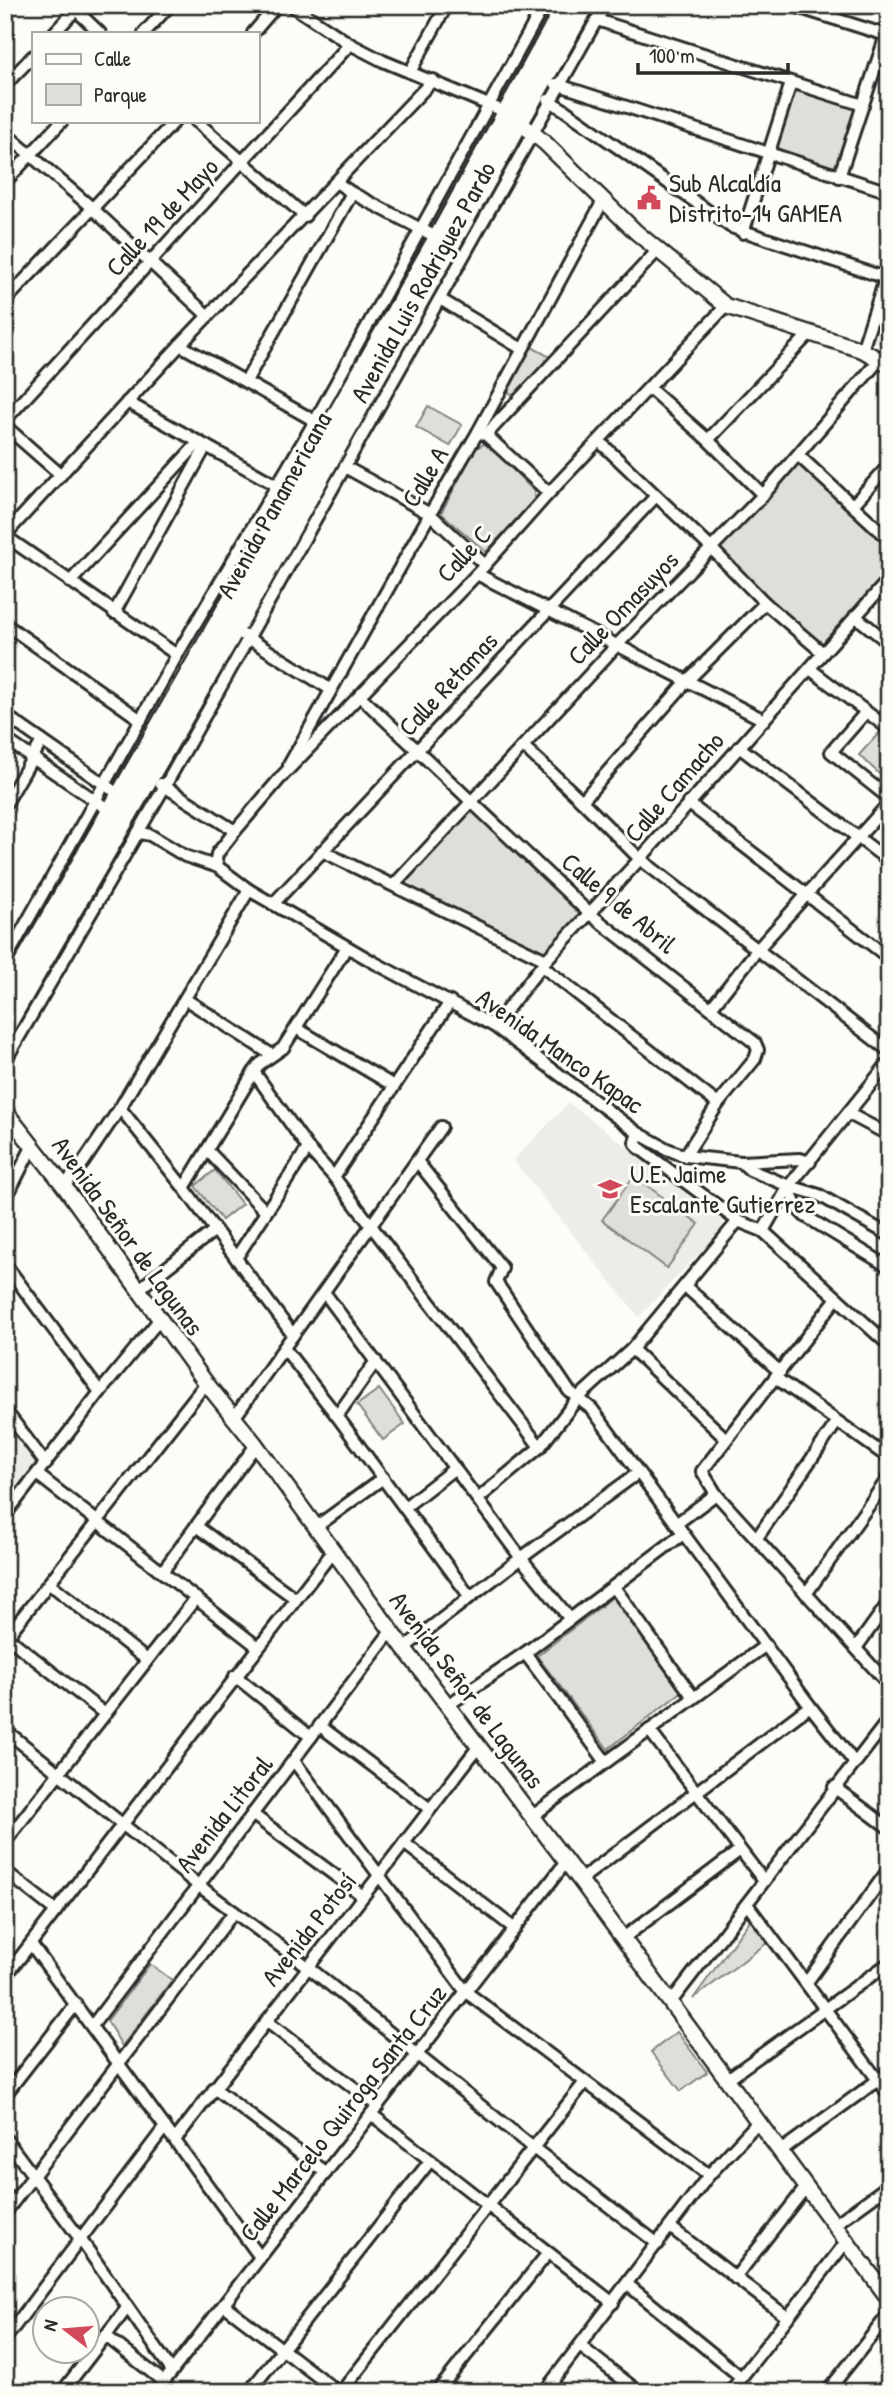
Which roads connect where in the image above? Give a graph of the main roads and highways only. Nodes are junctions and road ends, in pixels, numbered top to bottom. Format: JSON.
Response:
{"nodes":[{"id":1,"x":566,"y":5,"type":"edge"},
{"id":2,"x":585,"y":5,"type":"edge"},
{"id":3,"x":545,"y":86,"type":"junction"},
{"id":4,"x":514,"y":117,"type":"junction"},
{"id":5,"x":120,"y":795,"type":"junction"},
{"id":6,"x":111,"y":811,"type":"junction"},
{"id":7,"x":5,"y":997,"type":"edge"},
{"id":8,"x":5,"y":1027,"type":"edge"}],
"edges":[{"from":1,"to":3,"type":"highway","name":"Avenida Panamericana"},
{"from":2,"to":3,"type":"highway","name":"Avenida Panamericana"},
{"from":3,"to":4,"type":"highway","name":"Avenida Panamericana"},
{"from":4,"to":5,"type":"highway","name":"Avenida Panamericana"},
{"from":4,"to":5,"type":"highway","name":"Avenida Panamericana"},
{"from":5,"to":6,"type":"highway","name":"Avenida Panamericana"},
{"from":6,"to":7,"type":"highway","name":"Avenida Panamericana"},
{"from":6,"to":8,"type":"highway","name":"Avenida Panamericana"}]}
